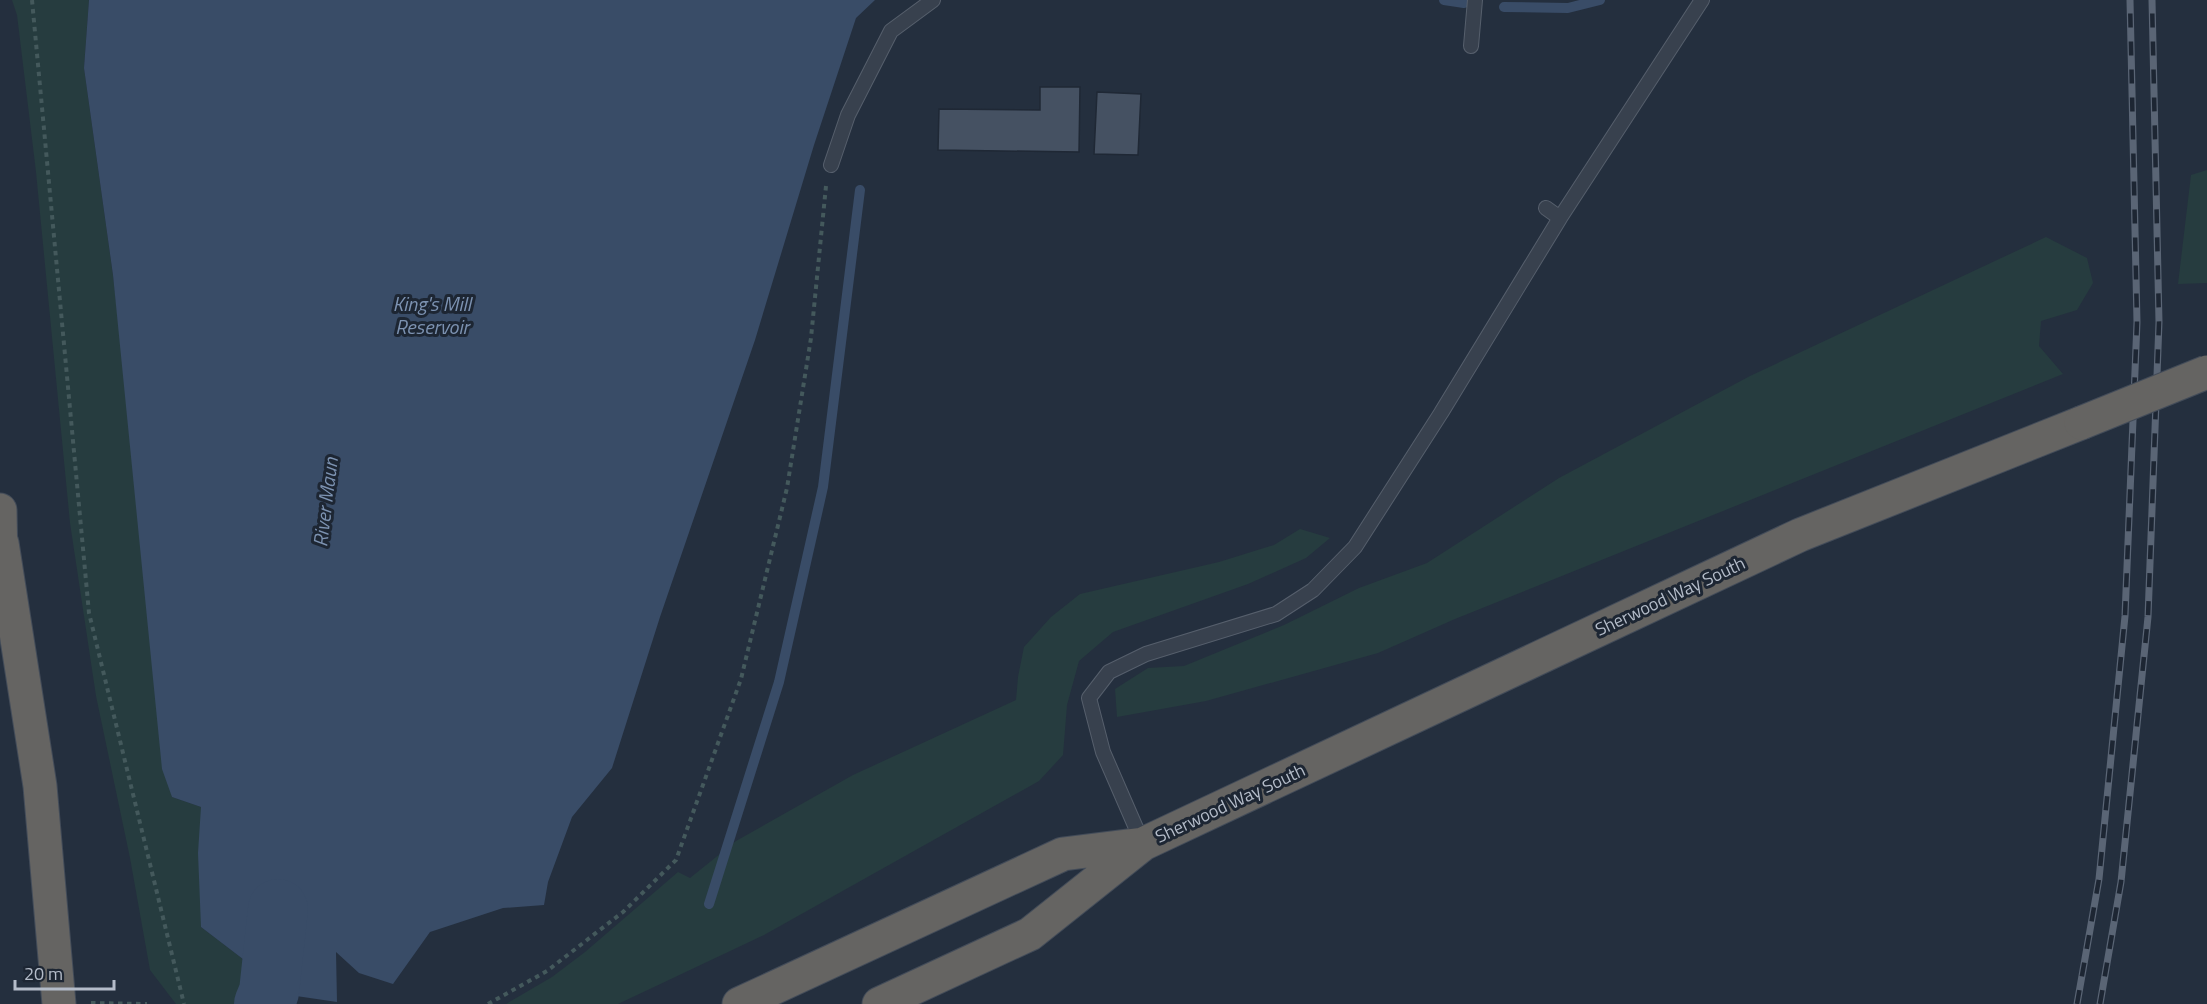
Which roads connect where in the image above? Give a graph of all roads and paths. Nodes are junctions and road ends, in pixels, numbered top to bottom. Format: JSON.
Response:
{"nodes":[{"id":1,"x":32,"y":0,"type":"edge"},
{"id":2,"x":933,"y":0,"type":"edge"},
{"id":3,"x":1475,"y":0,"type":"edge"},
{"id":4,"x":1702,"y":0,"type":"edge"},
{"id":5,"x":1471,"y":46,"type":"dead end"},
{"id":6,"x":831,"y":165,"type":"joint"},
{"id":7,"x":1546,"y":208,"type":"dead end"},
{"id":8,"x":1560,"y":218,"type":"junction"},
{"id":9,"x":2207,"y":372,"type":"edge"},
{"id":10,"x":0,"y":510,"type":"edge"},
{"id":11,"x":2,"y":543,"type":"junction"},
{"id":12,"x":0,"y":580,"type":"edge"},
{"id":13,"x":1143,"y":844,"type":"junction"},
{"id":14,"x":59,"y":1003,"type":"edge"},
{"id":15,"x":147,"y":1004,"type":"edge"},
{"id":16,"x":184,"y":1004,"type":"edge"},
{"id":17,"x":488,"y":1004,"type":"edge"},
{"id":18,"x":739,"y":1004,"type":"edge"},
{"id":19,"x":879,"y":1004,"type":"edge"}],
"edges":[{"from":1,"to":16,"type":"path"},
{"from":2,"to":6,"type":"lane"},
{"from":3,"to":5,"type":"lane"},
{"from":4,"to":8,"type":"lane"},
{"from":6,"to":17,"type":"path"},
{"from":7,"to":8,"type":"lane"},
{"from":8,"to":13,"type":"lane"},
{"from":9,"to":13,"type":"highway","name":"Sherwood Way South","bridge":true},
{"from":10,"to":11,"type":"highway"},
{"from":11,"to":12,"type":"highway"},
{"from":11,"to":14,"type":"highway"},
{"from":13,"to":18,"type":"highway","name":"Sherwood Way South"},
{"from":13,"to":19,"type":"highway","name":"Sherwood Way South"},
{"from":14,"to":15,"type":"path"}]}
